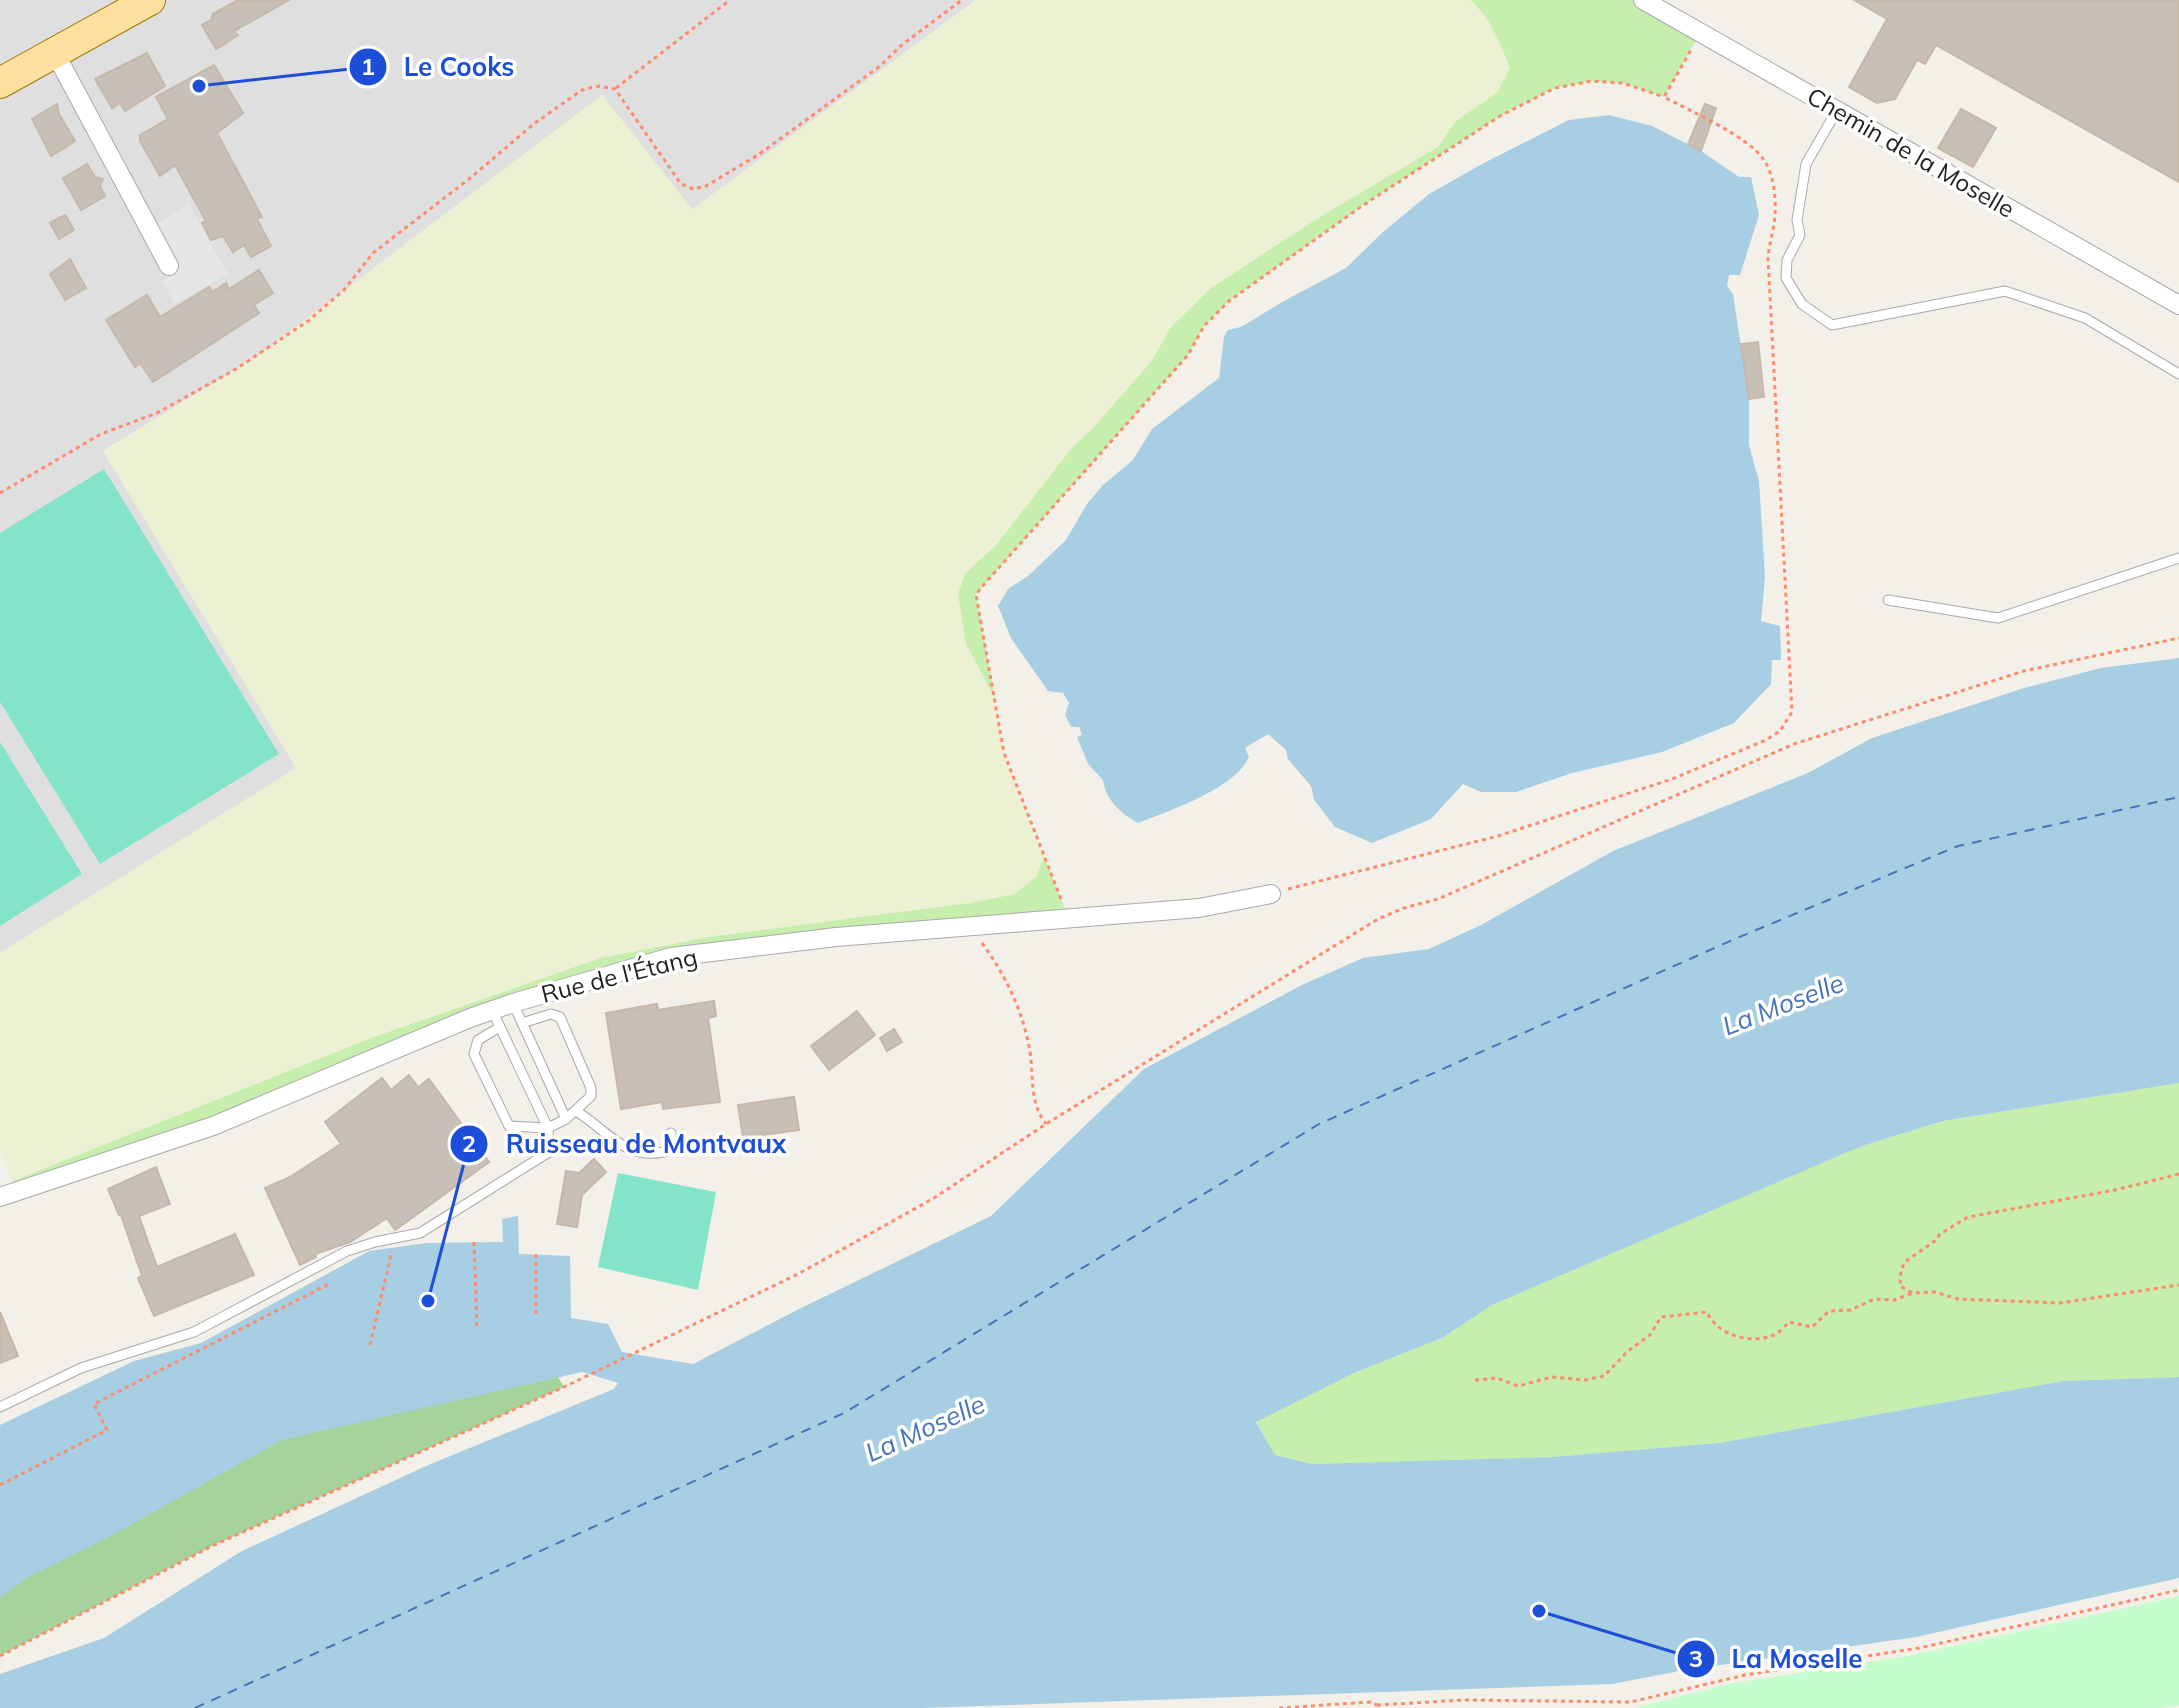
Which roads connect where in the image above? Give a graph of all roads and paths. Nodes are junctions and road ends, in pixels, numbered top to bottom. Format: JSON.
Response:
{"nodes":[{"id":1,"x":730,"y":0,"type":"edge"},
{"id":2,"x":962,"y":0,"type":"edge"},
{"id":3,"x":1643,"y":0,"type":"edge"},
{"id":4,"x":135,"y":4,"type":"edge"},
{"id":5,"x":1700,"y":33,"type":"junction"},
{"id":6,"x":55,"y":53,"type":"junction"},
{"id":7,"x":0,"y":83,"type":"edge"},
{"id":8,"x":615,"y":89,"type":"junction"},
{"id":9,"x":1664,"y":97,"type":"junction"},
{"id":10,"x":1837,"y":110,"type":"junction"},
{"id":11,"x":169,"y":266,"type":"dead end"},
{"id":12,"x":2179,"y":305,"type":"edge"},
{"id":13,"x":2179,"y":374,"type":"edge"},
{"id":14,"x":0,"y":493,"type":"edge"},
{"id":15,"x":2179,"y":558,"type":"edge"},
{"id":16,"x":1888,"y":600,"type":"dead end"},
{"id":17,"x":2179,"y":638,"type":"edge"},
{"id":18,"x":1271,"y":894,"type":"joint"},
{"id":19,"x":1069,"y":919,"type":"junction"},
{"id":20,"x":970,"y":927,"type":"junction"},
{"id":21,"x":513,"y":1003,"type":"junction"},
{"id":22,"x":496,"y":1019,"type":"junction"},
{"id":23,"x":522,"y":1023,"type":"junction"},
{"id":24,"x":576,"y":1111,"type":"junction"},
{"id":25,"x":566,"y":1119,"type":"junction"},
{"id":26,"x":1046,"y":1124,"type":"junction"},
{"id":27,"x":548,"y":1128,"type":"junction"},
{"id":28,"x":671,"y":1133,"type":"dead end"},
{"id":29,"x":2179,"y":1174,"type":"edge"},
{"id":30,"x":0,"y":1197,"type":"edge"},
{"id":31,"x":474,"y":1242,"type":"dead end"},
{"id":32,"x":393,"y":1248,"type":"dead end"},
{"id":33,"x":536,"y":1254,"type":"dead end"},
{"id":34,"x":329,"y":1284,"type":"dead end"},
{"id":35,"x":2179,"y":1285,"type":"edge"},
{"id":36,"x":1913,"y":1293,"type":"junction"},
{"id":37,"x":536,"y":1316,"type":"dead end"},
{"id":38,"x":477,"y":1327,"type":"dead end"},
{"id":39,"x":370,"y":1345,"type":"dead end"},
{"id":40,"x":155,"y":1364,"type":"dead end"},
{"id":41,"x":158,"y":1371,"type":"junction"},
{"id":42,"x":1475,"y":1380,"type":"dead end"},
{"id":43,"x":0,"y":1407,"type":"edge"},
{"id":44,"x":0,"y":1485,"type":"edge"},
{"id":45,"x":2179,"y":1590,"type":"edge"},
{"id":46,"x":0,"y":1656,"type":"edge"},
{"id":47,"x":1377,"y":1706,"type":"edge"},
{"id":48,"x":1279,"y":1708,"type":"edge"}],
"edges":[{"from":1,"to":8,"type":"path"},
{"from":2,"to":8,"type":"path"},
{"from":3,"to":5,"type":"street","name":"Chemin de la Moselle"},
{"from":4,"to":6,"type":"main road"},
{"from":5,"to":9,"type":"path"},
{"from":5,"to":10,"type":"street","name":"Chemin de la Moselle"},
{"from":6,"to":7,"type":"main road"},
{"from":6,"to":11,"type":"street"},
{"from":8,"to":14,"type":"path"},
{"from":9,"to":18,"type":"path"},
{"from":9,"to":19,"type":"path"},
{"from":10,"to":12,"type":"street","name":"Chemin de la Moselle"},
{"from":10,"to":13,"type":"lane"},
{"from":15,"to":16,"type":"lane"},
{"from":17,"to":26,"type":"path"},
{"from":18,"to":19,"type":"street","name":"Rue de l'Étang"},
{"from":19,"to":20,"type":"street","name":"Rue de l'Étang"},
{"from":20,"to":21,"type":"street","name":"Rue de l'Étang"},
{"from":20,"to":26,"type":"path"},
{"from":21,"to":22,"type":"street","name":"Rue de l'Étang"},
{"from":21,"to":23,"type":"lane"},
{"from":22,"to":27,"type":"lane"},
{"from":22,"to":27,"type":"lane"},
{"from":22,"to":30,"type":"street","name":"Rue de l'Étang"},
{"from":23,"to":24,"type":"lane"},
{"from":23,"to":25,"type":"lane"},
{"from":24,"to":25,"type":"lane"},
{"from":24,"to":28,"type":"lane"},
{"from":25,"to":27,"type":"lane"},
{"from":26,"to":46,"type":"path"},
{"from":27,"to":43,"type":"lane"},
{"from":29,"to":36,"type":"path"},
{"from":31,"to":38,"type":"path"},
{"from":32,"to":39,"type":"path"},
{"from":33,"to":37,"type":"path"},
{"from":34,"to":41,"type":"path"},
{"from":35,"to":36,"type":"path"},
{"from":36,"to":42,"type":"path"},
{"from":40,"to":41,"type":"path"},
{"from":41,"to":44,"type":"path"},
{"from":45,"to":47,"type":"path"},
{"from":47,"to":48,"type":"path"}]}
